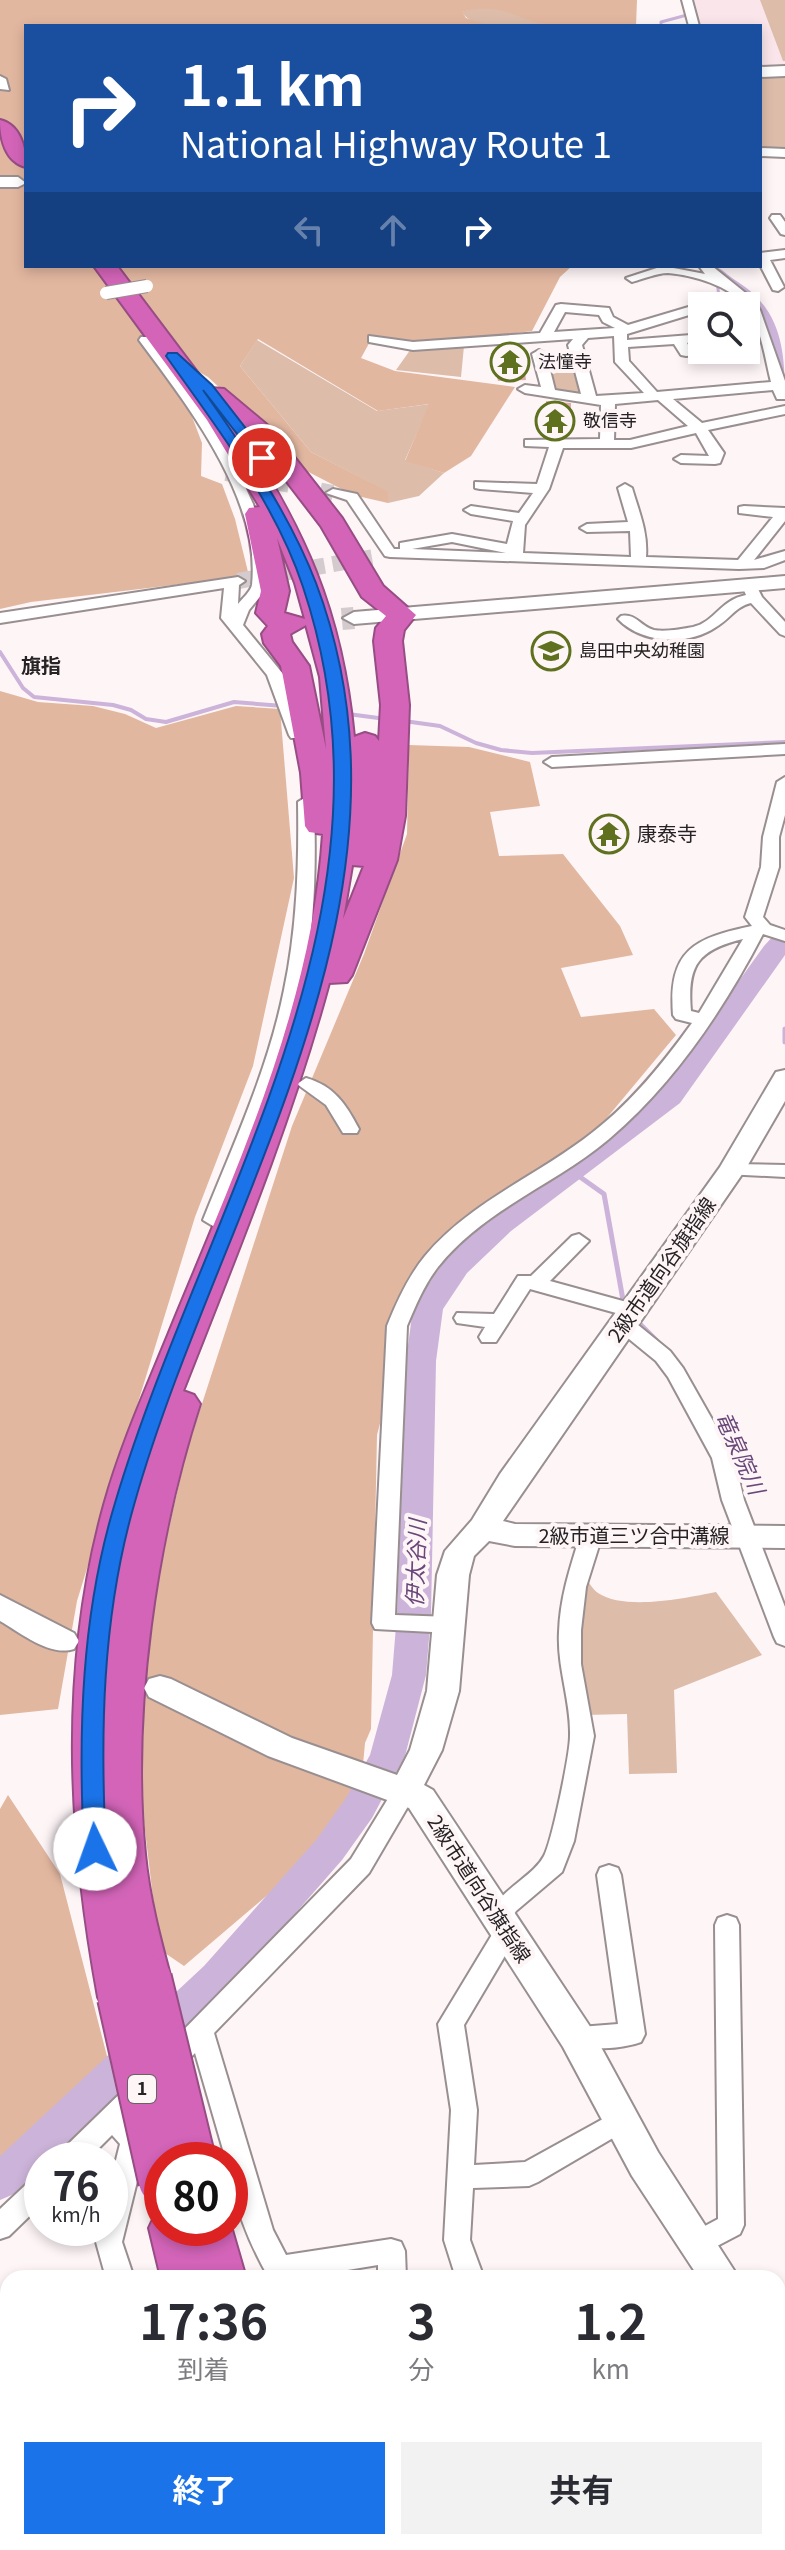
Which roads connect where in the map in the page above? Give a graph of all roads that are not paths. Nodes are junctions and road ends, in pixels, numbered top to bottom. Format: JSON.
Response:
{"nodes":[{"id":1,"x":676,"y":0,"type":"edge"},
{"id":2,"x":687,"y":0,"type":"edge"},
{"id":3,"x":681,"y":24,"type":"edge"},
{"id":4,"x":693,"y":24,"type":"edge"},
{"id":5,"x":785,"y":71,"type":"edge"},
{"id":6,"x":762,"y":72,"type":"edge"},
{"id":7,"x":0,"y":126,"type":"edge"},
{"id":8,"x":762,"y":152,"type":"edge"},
{"id":9,"x":785,"y":153,"type":"edge"},
{"id":10,"x":24,"y":158,"type":"edge"},
{"id":11,"x":776,"y":218,"type":"dead end"},
{"id":12,"x":785,"y":231,"type":"edge"},
{"id":13,"x":785,"y":254,"type":"edge"},
{"id":14,"x":762,"y":257,"type":"edge"},
{"id":15,"x":762,"y":259,"type":"edge"},
{"id":16,"x":106,"y":268,"type":"edge"},
{"id":17,"x":710,"y":274,"type":"edge"},
{"id":18,"x":632,"y":278,"type":"dead end"},
{"id":19,"x":147,"y":286,"type":"dead end"},
{"id":20,"x":778,"y":287,"type":"dead end"},
{"id":21,"x":106,"y":293,"type":"dead end"},
{"id":22,"x":688,"y":312,"type":"edge"},
{"id":23,"x":546,"y":335,"type":"junction"},
{"id":24,"x":622,"y":335,"type":"junction"},
{"id":25,"x":583,"y":336,"type":"junction"},
{"id":26,"x":374,"y":339,"type":"dead end"},
{"id":27,"x":159,"y":348,"type":"junction"},
{"id":28,"x":688,"y":352,"type":"edge"},
{"id":29,"x":539,"y":354,"type":"dead end"},
{"id":30,"x":782,"y":385,"type":"edge"},
{"id":31,"x":525,"y":389,"type":"dead end"},
{"id":32,"x":203,"y":390,"type":"junction"},
{"id":33,"x":549,"y":393,"type":"junction"},
{"id":34,"x":657,"y":395,"type":"junction"},
{"id":35,"x":590,"y":400,"type":"junction"},
{"id":36,"x":608,"y":400,"type":"junction"},
{"id":37,"x":785,"y":403,"type":"edge"},
{"id":38,"x":785,"y":410,"type":"edge"},
{"id":39,"x":700,"y":429,"type":"junction"},
{"id":40,"x":214,"y":443,"type":"junction"},
{"id":41,"x":530,"y":443,"type":"dead end"},
{"id":42,"x":557,"y":443,"type":"junction"},
{"id":43,"x":607,"y":444,"type":"junction"},
{"id":44,"x":681,"y":459,"type":"dead end"},
{"id":45,"x":226,"y":473,"type":"dead end"},
{"id":46,"x":480,"y":485,"type":"dead end"},
{"id":47,"x":625,"y":488,"type":"dead end"},
{"id":48,"x":542,"y":489,"type":"junction"},
{"id":49,"x":333,"y":493,"type":"tunnel mouth"},
{"id":50,"x":471,"y":510,"type":"dead end"},
{"id":51,"x":744,"y":510,"type":"dead end"},
{"id":52,"x":784,"y":513,"type":"edge"},
{"id":53,"x":520,"y":518,"type":"junction"},
{"id":54,"x":637,"y":526,"type":"junction"},
{"id":55,"x":587,"y":528,"type":"dead end"},
{"id":56,"x":516,"y":554,"type":"junction"},
{"id":57,"x":785,"y":555,"type":"edge"},
{"id":58,"x":638,"y":562,"type":"junction"},
{"id":59,"x":750,"y":578,"type":"junction"},
{"id":60,"x":785,"y":582,"type":"edge"},
{"id":61,"x":402,"y":615,"type":"junction"},
{"id":62,"x":0,"y":618,"type":"edge"},
{"id":63,"x":354,"y":618,"type":"tunnel mouth"},
{"id":64,"x":626,"y":619,"type":"dead end"},
{"id":65,"x":235,"y":627,"type":"junction"},
{"id":66,"x":785,"y":631,"type":"edge"},
{"id":67,"x":785,"y":738,"type":"edge"},
{"id":68,"x":785,"y":749,"type":"edge"},
{"id":69,"x":785,"y":782,"type":"edge"},
{"id":70,"x":768,"y":932,"type":"edge"},
{"id":71,"x":312,"y":990,"type":"junction"},
{"id":72,"x":701,"y":1019,"type":"junction"},
{"id":73,"x":309,"y":1046,"type":"junction"},
{"id":74,"x":785,"y":1078,"type":"edge"},
{"id":75,"x":306,"y":1084,"type":"dead end"},
{"id":76,"x":350,"y":1129,"type":"dead end"},
{"id":77,"x":732,"y":1170,"type":"junction"},
{"id":78,"x":785,"y":1171,"type":"edge"},
{"id":79,"x":213,"y":1220,"type":"dead end"},
{"id":80,"x":579,"y":1241,"type":"dead end"},
{"id":81,"x":535,"y":1284,"type":"junction"},
{"id":82,"x":464,"y":1318,"type":"dead end"},
{"id":83,"x":629,"y":1318,"type":"junction"},
{"id":84,"x":483,"y":1528,"type":"junction"},
{"id":85,"x":591,"y":1536,"type":"junction"},
{"id":86,"x":748,"y":1537,"type":"junction"},
{"id":87,"x":785,"y":1537,"type":"edge"},
{"id":88,"x":0,"y":1607,"type":"edge"},
{"id":89,"x":446,"y":1625,"type":"junction"},
{"id":90,"x":785,"y":1637,"type":"edge"},
{"id":91,"x":63,"y":1641,"type":"dead end"},
{"id":92,"x":160,"y":1688,"type":"dead end"},
{"id":93,"x":402,"y":1790,"type":"junction"},
{"id":94,"x":609,"y":1875,"type":"dead end"},
{"id":95,"x":502,"y":1925,"type":"junction"},
{"id":96,"x":727,"y":1925,"type":"dead end"},
{"id":97,"x":134,"y":1988,"type":"junction"},
{"id":98,"x":201,"y":2031,"type":"junction"},
{"id":99,"x":576,"y":2036,"type":"junction"},
{"id":100,"x":113,"y":2117,"type":"junction"},
{"id":101,"x":621,"y":2120,"type":"junction"},
{"id":102,"x":87,"y":2142,"type":"edge"},
{"id":103,"x":156,"y":2142,"type":"edge"},
{"id":104,"x":186,"y":2142,"type":"edge"},
{"id":105,"x":461,"y":2177,"type":"junction"},
{"id":106,"x":24,"y":2204,"type":"edge"},
{"id":107,"x":0,"y":2227,"type":"edge"},
{"id":108,"x":698,"y":2244,"type":"junction"},
{"id":109,"x":178,"y":2246,"type":"edge"},
{"id":110,"x":213,"y":2246,"type":"edge"},
{"id":111,"x":118,"y":2270,"type":"edge"},
{"id":112,"x":184,"y":2270,"type":"edge"},
{"id":113,"x":219,"y":2270,"type":"edge"},
{"id":114,"x":278,"y":2270,"type":"edge"},
{"id":115,"x":299,"y":2270,"type":"edge"},
{"id":116,"x":392,"y":2270,"type":"edge"},
{"id":117,"x":467,"y":2270,"type":"edge"},
{"id":118,"x":715,"y":2270,"type":"edge"}],
"edges":[{"from":1,"to":3,"type":"street"},
{"from":2,"to":4,"type":"street"},
{"from":5,"to":6,"type":"street"},
{"from":7,"to":10,"type":"highway"},
{"from":8,"to":9,"type":"street"},
{"from":11,"to":12,"type":"street"},
{"from":13,"to":14,"type":"street"},
{"from":15,"to":20,"type":"street"},
{"from":16,"to":27,"type":"highway","number":"1"},
{"from":17,"to":18,"type":"street"},
{"from":17,"to":30,"type":"street"},
{"from":19,"to":21,"type":"street","bridge":true},
{"from":22,"to":24,"type":"street"},
{"from":23,"to":24,"type":"street"},
{"from":23,"to":25,"type":"street"},
{"from":23,"to":26,"type":"street"},
{"from":24,"to":25,"type":"street"},
{"from":24,"to":28,"type":"street"},
{"from":24,"to":34,"type":"street"},
{"from":25,"to":35,"type":"street"},
{"from":27,"to":32,"type":"highway","number":"1"},
{"from":27,"to":40,"type":"street"},
{"from":29,"to":33,"type":"street"},
{"from":30,"to":34,"type":"street"},
{"from":30,"to":37,"type":"street"},
{"from":31,"to":33,"type":"street"},
{"from":32,"to":61,"type":"highway"},
{"from":32,"to":71,"type":"highway","number":"1"},
{"from":32,"to":71,"type":"highway"},
{"from":32,"to":73,"type":"highway","number":"1"},
{"from":33,"to":35,"type":"street"},
{"from":34,"to":36,"type":"street"},
{"from":34,"to":39,"type":"street"},
{"from":35,"to":36,"type":"street"},
{"from":36,"to":43,"type":"street"},
{"from":38,"to":39,"type":"street"},
{"from":39,"to":43,"type":"street"},
{"from":39,"to":44,"type":"street"},
{"from":40,"to":45,"type":"street"},
{"from":40,"to":65,"type":"street"},
{"from":41,"to":42,"type":"street"},
{"from":42,"to":43,"type":"street"},
{"from":42,"to":48,"type":"street"},
{"from":46,"to":48,"type":"street"},
{"from":47,"to":54,"type":"street"},
{"from":48,"to":53,"type":"street"},
{"from":49,"to":56,"type":"street"},
{"from":50,"to":53,"type":"street"},
{"from":51,"to":52,"type":"street"},
{"from":52,"to":59,"type":"street"},
{"from":53,"to":56,"type":"street"},
{"from":54,"to":55,"type":"street"},
{"from":54,"to":58,"type":"street"},
{"from":56,"to":58,"type":"street"},
{"from":57,"to":59,"type":"street"},
{"from":58,"to":59,"type":"street"},
{"from":59,"to":60,"type":"street"},
{"from":59,"to":61,"type":"street"},
{"from":59,"to":64,"type":"street"},
{"from":59,"to":66,"type":"street"},
{"from":61,"to":63,"type":"street"},
{"from":61,"to":73,"type":"highway"},
{"from":62,"to":65,"type":"street"},
{"from":65,"to":79,"type":"street"},
{"from":67,"to":68,"type":"street"},
{"from":69,"to":70,"type":"street"},
{"from":70,"to":72,"type":"street"},
{"from":70,"to":72,"type":"street"},
{"from":71,"to":97,"type":"highway","number":"1"},
{"from":72,"to":89,"type":"street"},
{"from":73,"to":97,"type":"highway","number":"1"},
{"from":74,"to":77,"type":"street","name":"2級市道向谷旗指線"},
{"from":75,"to":76,"type":"street"},
{"from":77,"to":78,"type":"street"},
{"from":77,"to":83,"type":"street","name":"2級市道向谷旗指線"},
{"from":80,"to":81,"type":"street"},
{"from":81,"to":82,"type":"street"},
{"from":81,"to":83,"type":"street"},
{"from":83,"to":84,"type":"street","name":"2級市道向谷旗指線"},
{"from":83,"to":86,"type":"street"},
{"from":84,"to":85,"type":"street","name":"2級市道三ツ合中溝線"},
{"from":84,"to":89,"type":"street","name":"2級市道向谷旗指線"},
{"from":85,"to":86,"type":"street","name":"2級市道三ツ合中溝線"},
{"from":85,"to":95,"type":"street"},
{"from":86,"to":87,"type":"street","name":"2級市道三ツ合中溝線"},
{"from":86,"to":90,"type":"street"},
{"from":88,"to":91,"type":"street"},
{"from":89,"to":93,"type":"street","name":"2級市道向谷旗指線"},
{"from":92,"to":93,"type":"street"},
{"from":93,"to":95,"type":"street","name":"2級市道向谷旗指線"},
{"from":93,"to":98,"type":"street"},
{"from":94,"to":99,"type":"street"},
{"from":95,"to":99,"type":"street","name":"2級市道向谷旗指線"},
{"from":95,"to":105,"type":"street"},
{"from":96,"to":108,"type":"street"},
{"from":97,"to":103,"type":"highway","number":"1","bridge":true},
{"from":97,"to":104,"type":"highway","number":"1","bridge":true},
{"from":98,"to":100,"type":"street"},
{"from":98,"to":114,"type":"street"},
{"from":99,"to":101,"type":"street","name":"2級市道向谷旗指線"},
{"from":100,"to":102,"type":"street"},
{"from":100,"to":111,"type":"street"},
{"from":101,"to":105,"type":"street"},
{"from":101,"to":108,"type":"street","name":"2級市道向谷旗指線"},
{"from":105,"to":117,"type":"street"},
{"from":106,"to":107,"type":"street"},
{"from":108,"to":118,"type":"street","name":"2級市道向谷旗指線"},
{"from":109,"to":112,"type":"highway"},
{"from":110,"to":113,"type":"highway"},
{"from":115,"to":116,"type":"street"}]}
